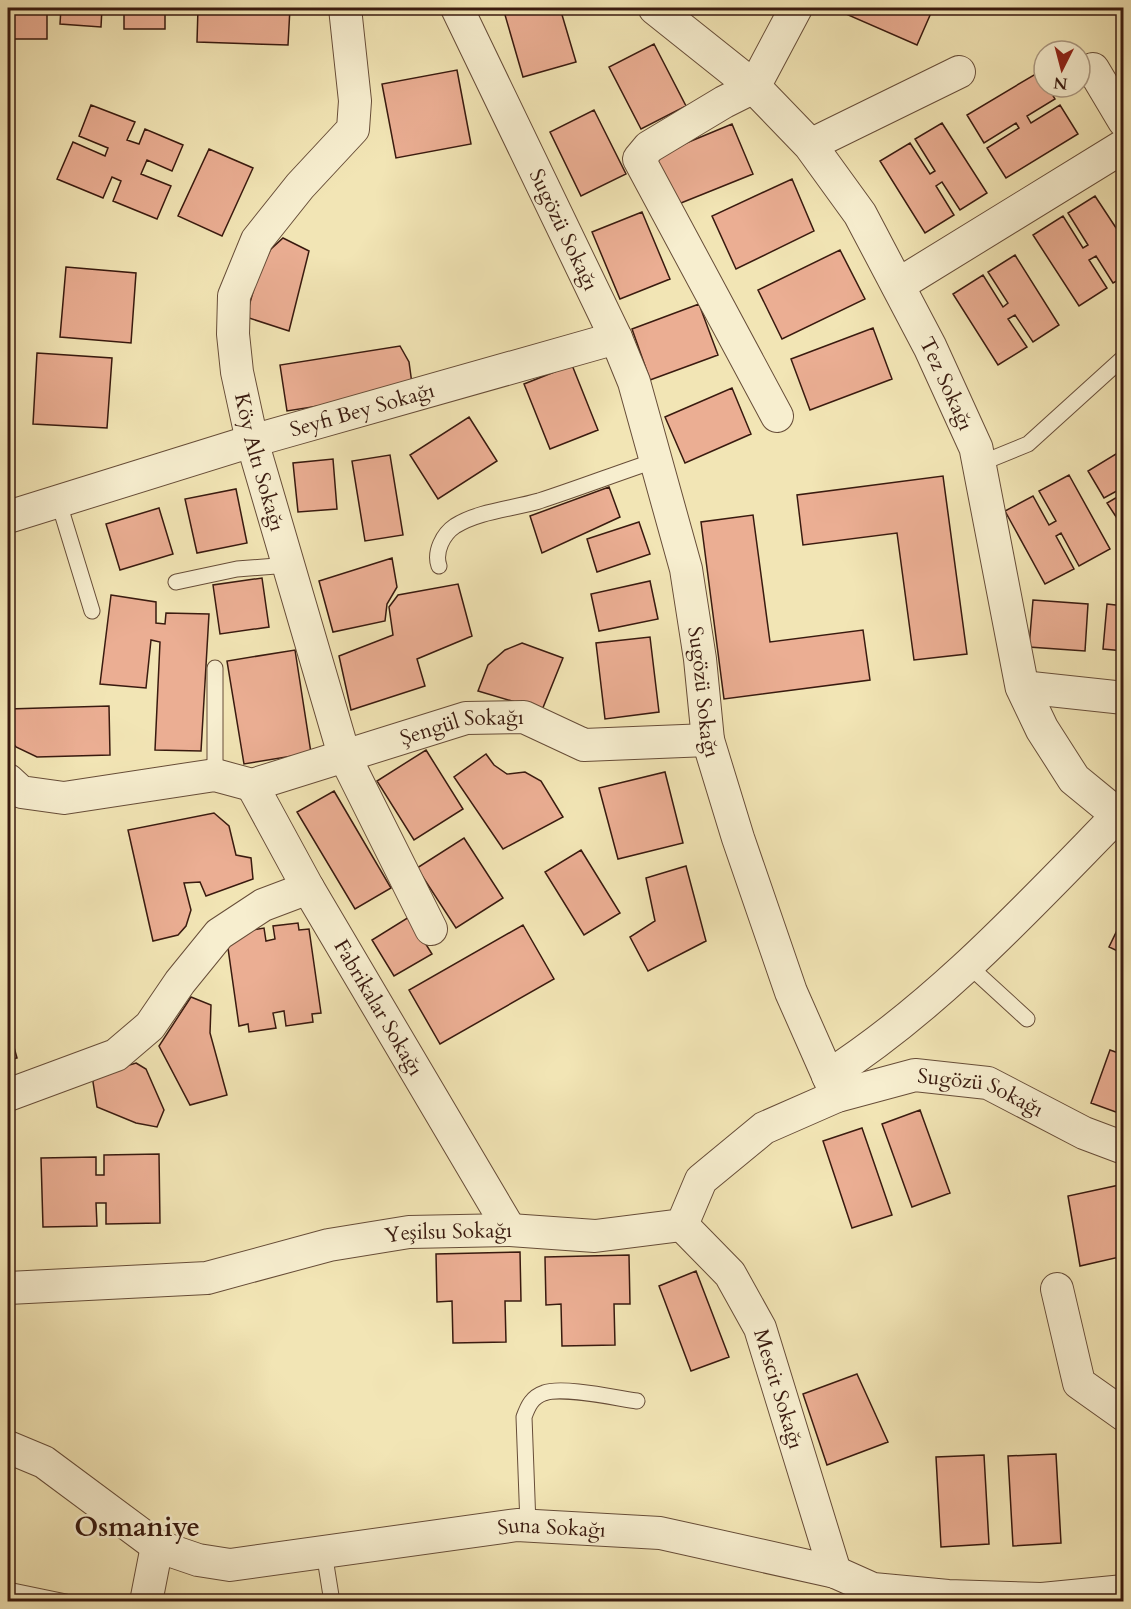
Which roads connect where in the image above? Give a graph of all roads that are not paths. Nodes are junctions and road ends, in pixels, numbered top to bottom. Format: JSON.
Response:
{"nodes":[{"id":1,"x":345,"y":8,"type":"edge"},
{"id":2,"x":457,"y":8,"type":"edge"},
{"id":3,"x":655,"y":8,"type":"edge"},
{"id":4,"x":796,"y":8,"type":"edge"},
{"id":5,"x":1093,"y":69,"type":"dead end"},
{"id":6,"x":959,"y":72,"type":"dead end"},
{"id":7,"x":754,"y":87,"type":"junction"},
{"id":8,"x":1124,"y":121,"type":"edge"},
{"id":9,"x":810,"y":145,"type":"junction"},
{"id":10,"x":1124,"y":146,"type":"edge"},
{"id":11,"x":898,"y":285,"type":"junction"},
{"id":12,"x":616,"y":338,"type":"junction"},
{"id":13,"x":1124,"y":357,"type":"edge"},
{"id":14,"x":777,"y":416,"type":"dead end"},
{"id":15,"x":252,"y":441,"type":"junction"},
{"id":16,"x":657,"y":460,"type":"junction"},
{"id":17,"x":979,"y":464,"type":"junction"},
{"id":18,"x":58,"y":500,"type":"junction"},
{"id":19,"x":8,"y":517,"type":"edge"},
{"id":20,"x":289,"y":565,"type":"junction"},
{"id":21,"x":439,"y":566,"type":"dead end"},
{"id":22,"x":176,"y":582,"type":"dead end"},
{"id":23,"x":92,"y":611,"type":"dead end"},
{"id":24,"x":215,"y":668,"type":"dead end"},
{"id":25,"x":1022,"y":687,"type":"junction"},
{"id":26,"x":1124,"y":698,"type":"edge"},
{"id":27,"x":708,"y":740,"type":"junction"},
{"id":28,"x":344,"y":755,"type":"junction"},
{"id":29,"x":215,"y":775,"type":"junction"},
{"id":30,"x":8,"y":780,"type":"edge"},
{"id":31,"x":252,"y":785,"type":"junction"},
{"id":32,"x":1121,"y":818,"type":"edge"},
{"id":33,"x":308,"y":888,"type":"junction"},
{"id":34,"x":431,"y":929,"type":"dead end"},
{"id":35,"x":968,"y":965,"type":"junction"},
{"id":36,"x":1027,"y":1018,"type":"dead end"},
{"id":37,"x":832,"y":1086,"type":"junction"},
{"id":38,"x":8,"y":1095,"type":"edge"},
{"id":39,"x":1124,"y":1148,"type":"edge"},
{"id":40,"x":682,"y":1225,"type":"junction"},
{"id":41,"x":510,"y":1230,"type":"junction"},
{"id":42,"x":8,"y":1288,"type":"edge"},
{"id":43,"x":1057,"y":1289,"type":"dead end"},
{"id":44,"x":637,"y":1401,"type":"dead end"},
{"id":45,"x":1124,"y":1415,"type":"edge"},
{"id":46,"x":8,"y":1447,"type":"edge"},
{"id":47,"x":528,"y":1525,"type":"junction"},
{"id":48,"x":157,"y":1546,"type":"junction"},
{"id":49,"x":324,"y":1552,"type":"junction"},
{"id":50,"x":835,"y":1572,"type":"junction"},
{"id":51,"x":8,"y":1590,"type":"edge"},
{"id":52,"x":1124,"y":1591,"type":"edge"},
{"id":53,"x":870,"y":1595,"type":"edge"},
{"id":54,"x":1029,"y":1600,"type":"edge"},
{"id":55,"x":66,"y":1602,"type":"edge"},
{"id":56,"x":146,"y":1602,"type":"edge"},
{"id":57,"x":332,"y":1602,"type":"edge"}],
"edges":[{"from":1,"to":15,"type":"street","name":"Köy Altı Sokağı"},
{"from":2,"to":12,"type":"street","name":"Sugözü Sokağı"},
{"from":3,"to":7,"type":"street","name":"Tez Sokağı"},
{"from":4,"to":7,"type":"street"},
{"from":5,"to":8,"type":"street"},
{"from":6,"to":9,"type":"street"},
{"from":7,"to":9,"type":"street","name":"Tez Sokağı"},
{"from":7,"to":14,"type":"street"},
{"from":9,"to":11,"type":"street","name":"Tez Sokağı"},
{"from":10,"to":11,"type":"street"},
{"from":11,"to":17,"type":"street","name":"Tez Sokağı"},
{"from":12,"to":15,"type":"street","name":"Seyfi Bey Sokağı"},
{"from":12,"to":16,"type":"street","name":"Sugözü Sokağı"},
{"from":13,"to":17,"type":"lane"},
{"from":15,"to":18,"type":"street","name":"Seyfi Bey Sokağı"},
{"from":15,"to":20,"type":"street","name":"Köy Altı Sokağı"},
{"from":16,"to":21,"type":"lane"},
{"from":16,"to":27,"type":"street","name":"Sugözü Sokağı"},
{"from":17,"to":25,"type":"street","name":"Tez Sokağı"},
{"from":18,"to":19,"type":"street","name":"Seyfi Bey Sokağı"},
{"from":18,"to":23,"type":"lane"},
{"from":20,"to":22,"type":"lane"},
{"from":20,"to":28,"type":"street","name":"Köy Altı Sokağı"},
{"from":24,"to":29,"type":"lane"},
{"from":25,"to":26,"type":"street"},
{"from":25,"to":32,"type":"street","name":"Tez Sokağı"},
{"from":27,"to":28,"type":"street","name":"Şengül Sokağı"},
{"from":27,"to":37,"type":"street","name":"Sugözü Sokağı"},
{"from":28,"to":31,"type":"street","name":"Şengül Sokağı"},
{"from":28,"to":34,"type":"street","name":"Köy Altı Sokağı"},
{"from":29,"to":30,"type":"street"},
{"from":29,"to":31,"type":"street"},
{"from":31,"to":33,"type":"street","name":"Fabrikalar Sokağı"},
{"from":32,"to":35,"type":"street"},
{"from":33,"to":38,"type":"street"},
{"from":33,"to":41,"type":"street","name":"Fabrikalar Sokağı"},
{"from":35,"to":36,"type":"lane"},
{"from":35,"to":37,"type":"street"},
{"from":37,"to":39,"type":"street","name":"Sugözü Sokağı"},
{"from":37,"to":40,"type":"street"},
{"from":40,"to":41,"type":"street","name":"Yeşilsu Sokağı"},
{"from":40,"to":50,"type":"street","name":"Mescit Sokağı"},
{"from":41,"to":42,"type":"street","name":"Yeşilsu Sokağı"},
{"from":43,"to":45,"type":"street"},
{"from":44,"to":47,"type":"lane"},
{"from":46,"to":48,"type":"street","name":"Suna Sokağı"},
{"from":47,"to":49,"type":"street","name":"Suna Sokağı"},
{"from":47,"to":50,"type":"street","name":"Suna Sokağı"},
{"from":48,"to":49,"type":"street","name":"Suna Sokağı"},
{"from":48,"to":56,"type":"street"},
{"from":49,"to":57,"type":"lane"},
{"from":50,"to":53,"type":"street","name":"Suna Sokağı"},
{"from":51,"to":55,"type":"lane"},
{"from":52,"to":54,"type":"street","name":"Suna Sokağı"},
{"from":53,"to":54,"type":"street","name":"Suna Sokağı"}]}
